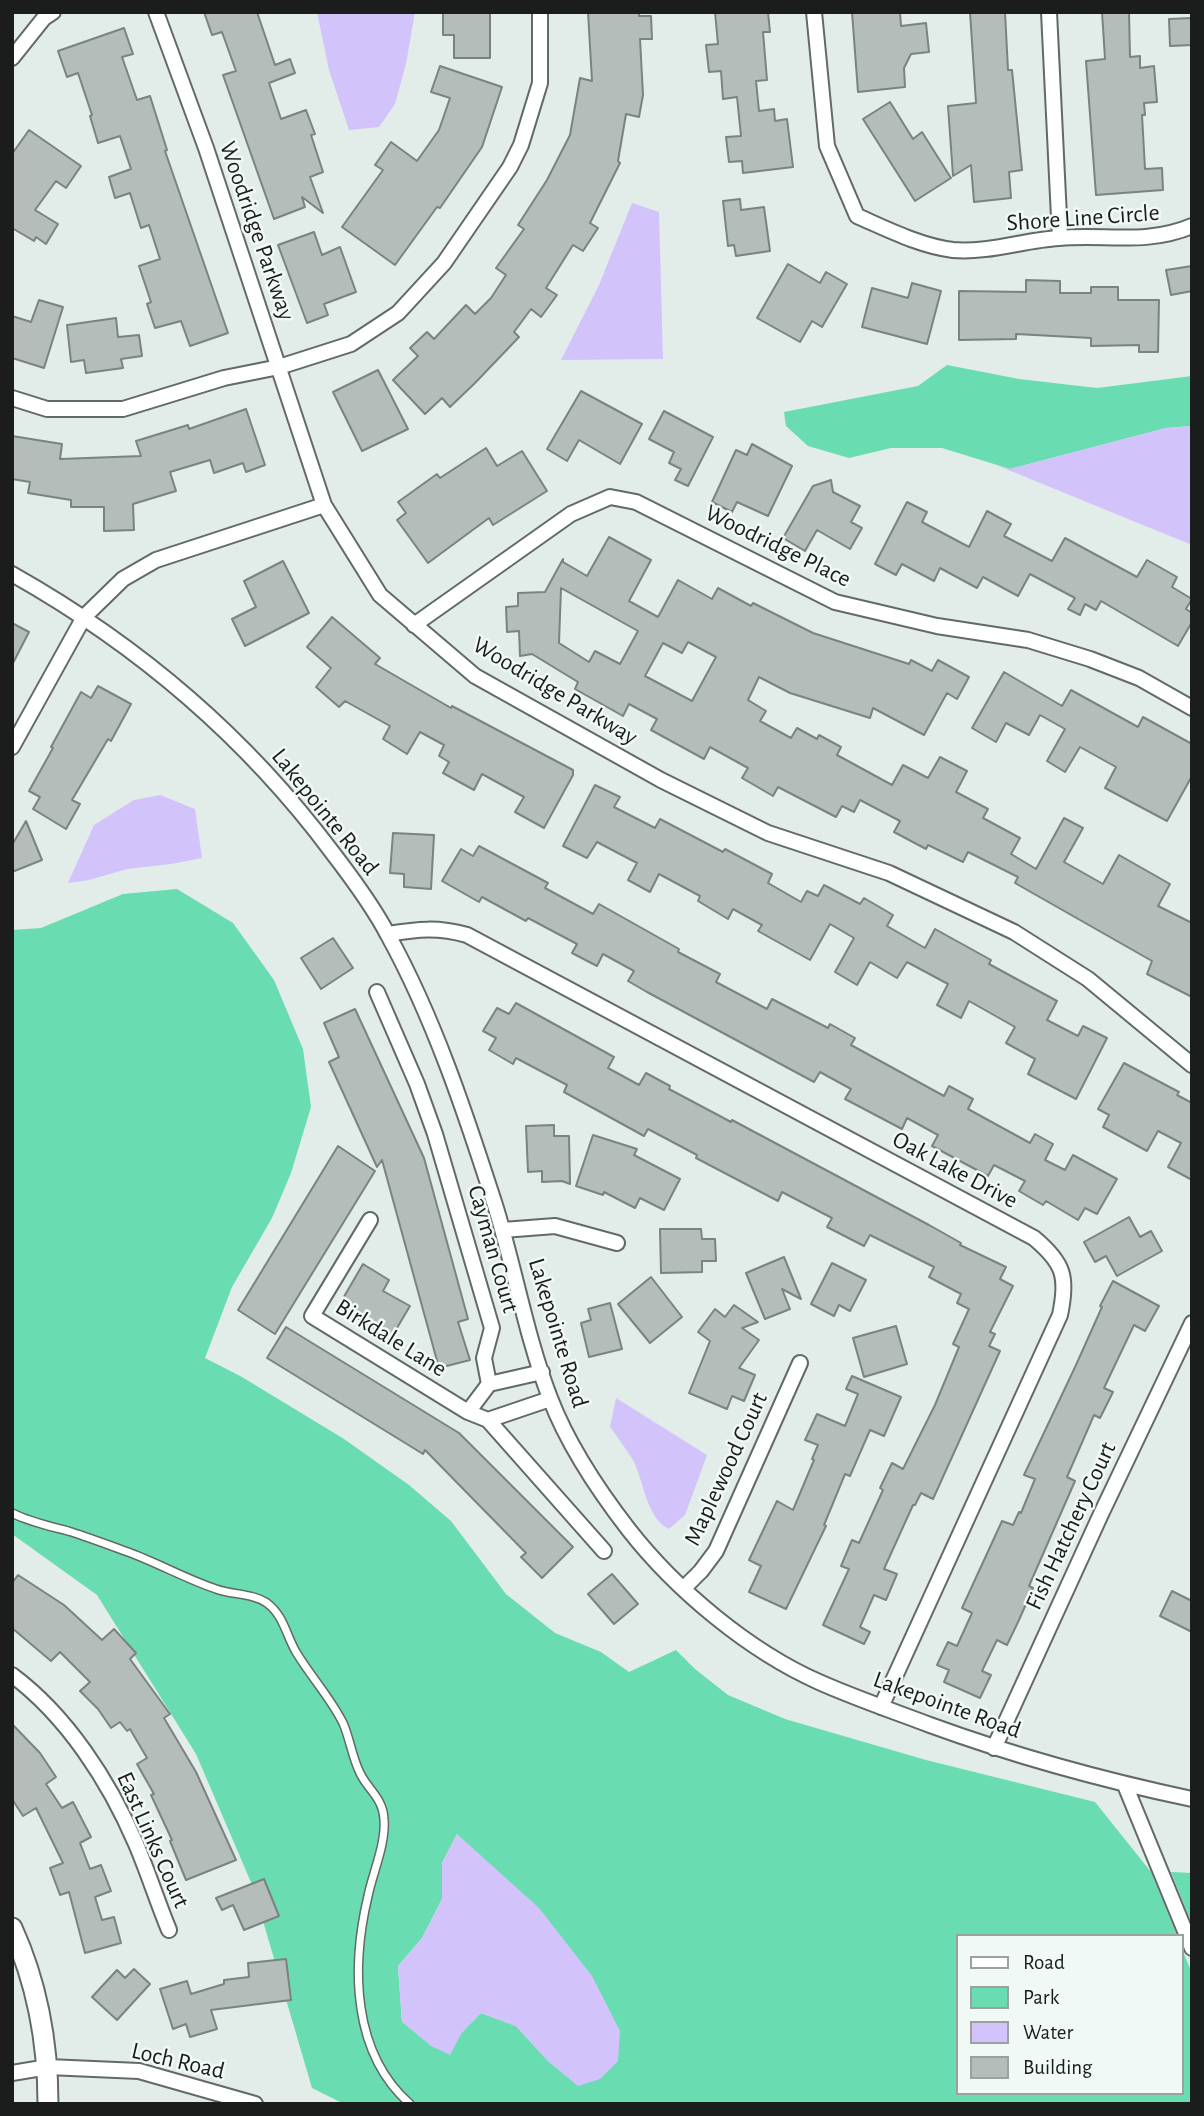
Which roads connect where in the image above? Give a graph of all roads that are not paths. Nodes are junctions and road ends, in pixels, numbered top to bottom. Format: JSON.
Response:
{"nodes":[{"id":1,"x":53,"y":12,"type":"edge"},
{"id":2,"x":156,"y":12,"type":"edge"},
{"id":3,"x":540,"y":12,"type":"edge"},
{"id":4,"x":814,"y":12,"type":"edge"},
{"id":5,"x":1049,"y":12,"type":"edge"},
{"id":6,"x":12,"y":58,"type":"edge"},
{"id":7,"x":1192,"y":226,"type":"edge"},
{"id":8,"x":1060,"y":237,"type":"junction"},
{"id":9,"x":279,"y":367,"type":"junction"},
{"id":10,"x":12,"y":398,"type":"edge"},
{"id":11,"x":324,"y":505,"type":"junction"},
{"id":12,"x":12,"y":574,"type":"edge"},
{"id":13,"x":84,"y":618,"type":"junction"},
{"id":14,"x":414,"y":625,"type":"junction"},
{"id":15,"x":1192,"y":708,"type":"edge"},
{"id":16,"x":12,"y":747,"type":"edge"},
{"id":17,"x":388,"y":934,"type":"junction"},
{"id":18,"x":377,"y":992,"type":"dead end"},
{"id":19,"x":1192,"y":1065,"type":"edge"},
{"id":20,"x":370,"y":1220,"type":"dead end"},
{"id":21,"x":503,"y":1230,"type":"junction"},
{"id":22,"x":617,"y":1243,"type":"dead end"},
{"id":23,"x":1192,"y":1323,"type":"edge"},
{"id":24,"x":800,"y":1363,"type":"dead end"},
{"id":25,"x":542,"y":1372,"type":"junction"},
{"id":26,"x":489,"y":1384,"type":"junction"},
{"id":27,"x":550,"y":1399,"type":"junction"},
{"id":28,"x":468,"y":1412,"type":"junction"},
{"id":29,"x":488,"y":1420,"type":"junction"},
{"id":30,"x":12,"y":1513,"type":"edge"},
{"id":31,"x":604,"y":1551,"type":"dead end"},
{"id":32,"x":684,"y":1588,"type":"junction"},
{"id":33,"x":12,"y":1675,"type":"edge"},
{"id":34,"x":881,"y":1707,"type":"junction"},
{"id":35,"x":994,"y":1748,"type":"junction"},
{"id":36,"x":1125,"y":1785,"type":"junction"},
{"id":37,"x":1192,"y":1799,"type":"edge"},
{"id":38,"x":12,"y":1928,"type":"edge"},
{"id":39,"x":169,"y":1930,"type":"dead end"},
{"id":40,"x":1192,"y":1948,"type":"edge"},
{"id":41,"x":48,"y":2067,"type":"junction"},
{"id":42,"x":12,"y":2073,"type":"edge"},
{"id":43,"x":48,"y":2104,"type":"edge"},
{"id":44,"x":255,"y":2104,"type":"edge"},
{"id":45,"x":410,"y":2104,"type":"edge"}],
"edges":[{"from":1,"to":6,"type":"street"},
{"from":2,"to":9,"type":"street","name":"Woodridge Parkway"},
{"from":3,"to":9,"type":"street"},
{"from":4,"to":8,"type":"street","name":"Shore Line Circle"},
{"from":5,"to":8,"type":"street"},
{"from":7,"to":8,"type":"street","name":"Shore Line Circle"},
{"from":9,"to":10,"type":"street"},
{"from":9,"to":11,"type":"street","name":"Woodridge Parkway"},
{"from":11,"to":13,"type":"street"},
{"from":11,"to":14,"type":"street","name":"Woodridge Parkway"},
{"from":12,"to":13,"type":"street","name":"Lakepointe Road"},
{"from":13,"to":16,"type":"street"},
{"from":13,"to":17,"type":"street","name":"Lakepointe Road"},
{"from":14,"to":15,"type":"street","name":"Woodridge Place"},
{"from":14,"to":19,"type":"street","name":"Woodridge Parkway"},
{"from":17,"to":21,"type":"street","name":"Lakepointe Road"},
{"from":17,"to":34,"type":"street","name":"Oak Lake Drive"},
{"from":18,"to":26,"type":"street","name":"Cayman Court"},
{"from":20,"to":28,"type":"street","name":"Birkdale Lane"},
{"from":21,"to":22,"type":"street"},
{"from":21,"to":25,"type":"street","name":"Lakepointe Road"},
{"from":23,"to":35,"type":"street","name":"Fish Hatchery Court"},
{"from":24,"to":32,"type":"street","name":"Maplewood Court"},
{"from":25,"to":26,"type":"street"},
{"from":25,"to":27,"type":"street","name":"Lakepointe Road"},
{"from":26,"to":28,"type":"street"},
{"from":27,"to":29,"type":"street"},
{"from":27,"to":32,"type":"street","name":"Lakepointe Road"},
{"from":28,"to":29,"type":"street"},
{"from":29,"to":31,"type":"street"},
{"from":30,"to":45,"type":"lane"},
{"from":32,"to":34,"type":"street","name":"Lakepointe Road"},
{"from":33,"to":39,"type":"street","name":"East Links Court"},
{"from":34,"to":35,"type":"street","name":"Lakepointe Road"},
{"from":35,"to":36,"type":"street","name":"Lakepointe Road"},
{"from":36,"to":37,"type":"street"},
{"from":36,"to":40,"type":"street"},
{"from":38,"to":41,"type":"street"},
{"from":41,"to":42,"type":"street","name":"Loch Road"},
{"from":41,"to":43,"type":"street"},
{"from":41,"to":44,"type":"street","name":"Loch Road"}]}
